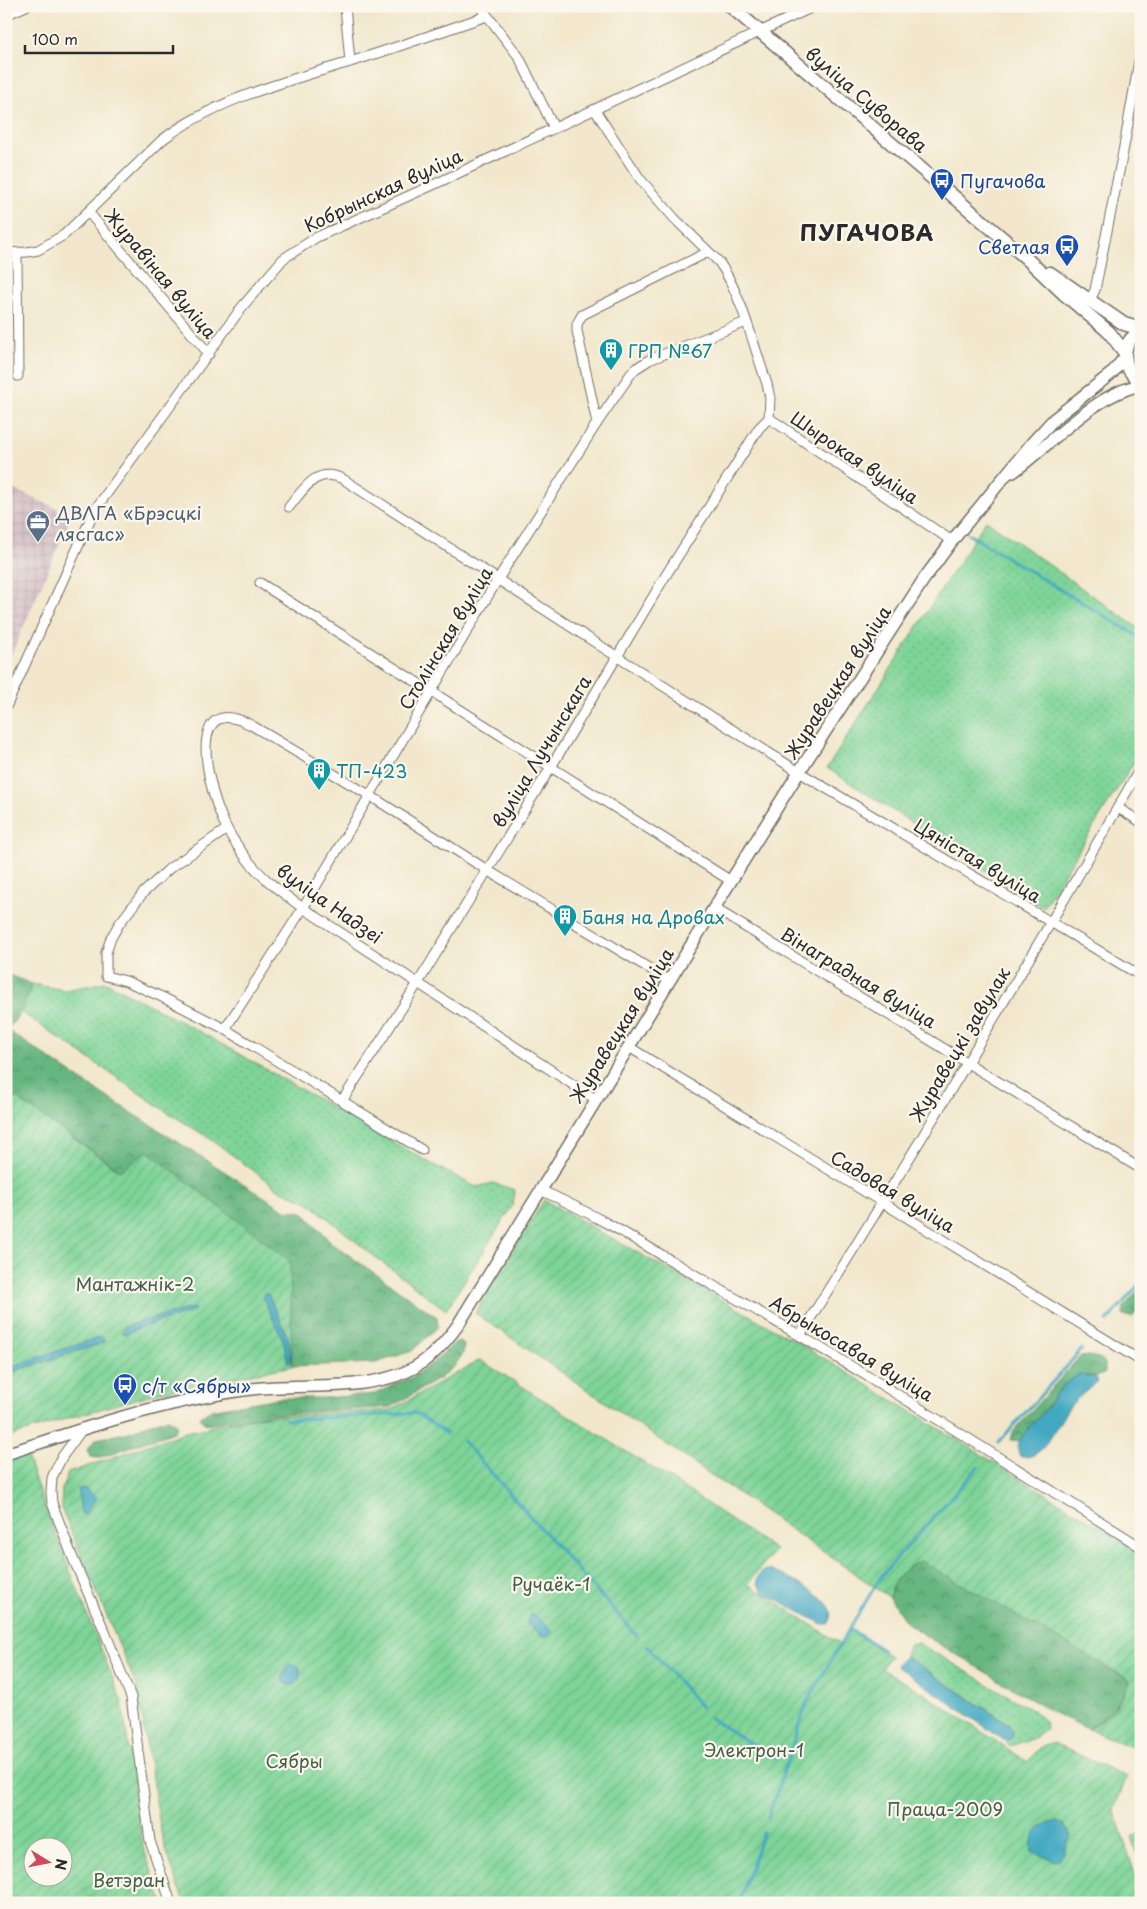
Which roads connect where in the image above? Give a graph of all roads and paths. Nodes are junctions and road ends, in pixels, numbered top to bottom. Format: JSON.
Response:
{"nodes":[{"id":1,"x":26,"y":6,"type":"edge"},
{"id":2,"x":345,"y":6,"type":"edge"},
{"id":3,"x":480,"y":6,"type":"edge"},
{"id":4,"x":730,"y":6,"type":"edge"},
{"id":5,"x":815,"y":6,"type":"edge"},
{"id":6,"x":6,"y":15,"type":"edge"},
{"id":7,"x":487,"y":16,"type":"junction"},
{"id":8,"x":761,"y":31,"type":"junction"},
{"id":9,"x":1141,"y":50,"type":"edge"},
{"id":10,"x":350,"y":62,"type":"junction"},
{"id":11,"x":595,"y":110,"type":"junction"},
{"id":12,"x":554,"y":128,"type":"junction"},
{"id":13,"x":89,"y":213,"type":"junction"},
{"id":14,"x":708,"y":252,"type":"junction"},
{"id":15,"x":6,"y":253,"type":"edge"},
{"id":16,"x":17,"y":253,"type":"junction"},
{"id":17,"x":1026,"y":258,"type":"junction"},
{"id":18,"x":1090,"y":300,"type":"junction"},
{"id":19,"x":746,"y":322,"type":"junction"},
{"id":20,"x":1141,"y":330,"type":"edge"},
{"id":21,"x":209,"y":354,"type":"junction"},
{"id":22,"x":1125,"y":355,"type":"junction"},
{"id":23,"x":18,"y":376,"type":"dead end"},
{"id":24,"x":1141,"y":383,"type":"edge"},
{"id":25,"x":768,"y":418,"type":"junction"},
{"id":26,"x":597,"y":423,"type":"junction"},
{"id":27,"x":1000,"y":482,"type":"junction"},
{"id":28,"x":289,"y":507,"type":"dead end"},
{"id":29,"x":952,"y":541,"type":"junction"},
{"id":30,"x":498,"y":579,"type":"junction"},
{"id":31,"x":260,"y":583,"type":"dead end"},
{"id":32,"x":616,"y":656,"type":"junction"},
{"id":33,"x":432,"y":692,"type":"junction"},
{"id":34,"x":6,"y":707,"type":"edge"},
{"id":35,"x":551,"y":767,"type":"junction"},
{"id":36,"x":1141,"y":767,"type":"edge"},
{"id":37,"x":800,"y":772,"type":"junction"},
{"id":38,"x":369,"y":795,"type":"junction"},
{"id":39,"x":1118,"y":808,"type":"junction"},
{"id":40,"x":1141,"y":822,"type":"edge"},
{"id":41,"x":227,"y":829,"type":"junction"},
{"id":42,"x":487,"y":870,"type":"junction"},
{"id":43,"x":731,"y":882,"type":"junction"},
{"id":44,"x":303,"y":908,"type":"junction"},
{"id":45,"x":714,"y":908,"type":"junction"},
{"id":46,"x":1051,"y":923,"type":"junction"},
{"id":47,"x":1141,"y":976,"type":"edge"},
{"id":48,"x":670,"y":981,"type":"junction"},
{"id":49,"x":418,"y":983,"type":"junction"},
{"id":50,"x":225,"y":1029,"type":"junction"},
{"id":51,"x":629,"y":1047,"type":"junction"},
{"id":52,"x":967,"y":1062,"type":"junction"},
{"id":53,"x":595,"y":1100,"type":"junction"},
{"id":54,"x":342,"y":1101,"type":"junction"},
{"id":55,"x":422,"y":1150,"type":"dead end"},
{"id":56,"x":1141,"y":1169,"type":"edge"},
{"id":57,"x":540,"y":1190,"type":"junction"},
{"id":58,"x":882,"y":1203,"type":"junction"},
{"id":59,"x":800,"y":1335,"type":"junction"},
{"id":60,"x":1141,"y":1361,"type":"edge"},
{"id":61,"x":83,"y":1428,"type":"junction"},
{"id":62,"x":6,"y":1454,"type":"edge"},
{"id":63,"x":1141,"y":1547,"type":"edge"},
{"id":64,"x":171,"y":1903,"type":"edge"}],
"edges":[{"from":1,"to":6,"type":"street"},
{"from":2,"to":10,"type":"street"},
{"from":3,"to":7,"type":"street"},
{"from":4,"to":8,"type":"main road","name":"вуліца Суворава"},
{"from":5,"to":8,"type":"street","name":"Кобрынская вуліца"},
{"from":7,"to":10,"type":"street"},
{"from":7,"to":12,"type":"street"},
{"from":8,"to":11,"type":"street","name":"Кобрынская вуліца"},
{"from":8,"to":17,"type":"main road","name":"вуліца Суворава"},
{"from":9,"to":18,"type":"street"},
{"from":10,"to":13,"type":"street"},
{"from":11,"to":12,"type":"street","name":"Кобрынская вуліца"},
{"from":11,"to":14,"type":"street","name":"Шырокая вуліца"},
{"from":12,"to":21,"type":"street","name":"Кобрынская вуліца"},
{"from":13,"to":16,"type":"street"},
{"from":13,"to":21,"type":"street","name":"Журавіная вуліца"},
{"from":14,"to":19,"type":"street","name":"Шырокая вуліца"},
{"from":14,"to":26,"type":"street"},
{"from":15,"to":16,"type":"street"},
{"from":16,"to":23,"type":"street"},
{"from":17,"to":18,"type":"main road","name":"вуліца Суворава"},
{"from":17,"to":22,"type":"main road","name":"вуліца Суворава"},
{"from":18,"to":20,"type":"main road","name":"вуліца Суворава"},
{"from":19,"to":25,"type":"street","name":"Шырокая вуліца"},
{"from":19,"to":26,"type":"street","name":"Столінская вуліца"},
{"from":20,"to":22,"type":"main road"},
{"from":21,"to":34,"type":"street","name":"Кобрынская вуліца"},
{"from":22,"to":24,"type":"main road","name":"вуліца Суворава"},
{"from":22,"to":27,"type":"street","name":"Журавецкая вуліца"},
{"from":24,"to":27,"type":"street","name":"Журавецкая вуліца"},
{"from":25,"to":29,"type":"street","name":"Шырокая вуліца"},
{"from":25,"to":32,"type":"street","name":"вуліца Лучынскага"},
{"from":26,"to":30,"type":"street","name":"Столінская вуліца"},
{"from":27,"to":29,"type":"street","name":"Журавецкая вуліца"},
{"from":28,"to":30,"type":"street","name":"Цяністая вуліца"},
{"from":29,"to":37,"type":"street","name":"Журавецкая вуліца"},
{"from":30,"to":32,"type":"street","name":"Цяністая вуліца"},
{"from":30,"to":33,"type":"street","name":"Столінская вуліца"},
{"from":31,"to":33,"type":"street"},
{"from":32,"to":35,"type":"street","name":"вуліца Лучынскага"},
{"from":32,"to":37,"type":"street","name":"Цяністая вуліца"},
{"from":33,"to":35,"type":"street"},
{"from":33,"to":38,"type":"street","name":"Столінская вуліца"},
{"from":35,"to":42,"type":"street","name":"вуліца Лучынскага"},
{"from":35,"to":43,"type":"street"},
{"from":36,"to":39,"type":"street","name":"Журавецкі завулак"},
{"from":37,"to":43,"type":"street","name":"Журавецкая вуліца"},
{"from":37,"to":46,"type":"street","name":"Цяністая вуліца"},
{"from":38,"to":41,"type":"street","name":"вуліца Надзеі"},
{"from":38,"to":42,"type":"street"},
{"from":38,"to":44,"type":"street","name":"Столінская вуліца"},
{"from":39,"to":40,"type":"street"},
{"from":39,"to":46,"type":"street","name":"Журавецкі завулак"},
{"from":41,"to":44,"type":"street","name":"вуліца Надзеі"},
{"from":41,"to":50,"type":"street"},
{"from":42,"to":48,"type":"street"},
{"from":42,"to":49,"type":"street","name":"вуліца Лучынскага"},
{"from":43,"to":45,"type":"street","name":"Журавецкая вуліца"},
{"from":44,"to":49,"type":"street","name":"вуліца Надзеі"},
{"from":44,"to":50,"type":"street","name":"Столінская вуліца"},
{"from":45,"to":48,"type":"street","name":"Журавецкая вуліца"},
{"from":45,"to":52,"type":"street","name":"Вінаградная вуліца"},
{"from":46,"to":47,"type":"street","name":"Цяністая вуліца"},
{"from":46,"to":52,"type":"street","name":"Журавецкі завулак"},
{"from":48,"to":51,"type":"street","name":"Журавецкая вуліца"},
{"from":49,"to":53,"type":"street","name":"вуліца Надзеі"},
{"from":49,"to":54,"type":"street","name":"вуліца Лучынскага"},
{"from":50,"to":54,"type":"street"},
{"from":51,"to":53,"type":"street","name":"Журавецкая вуліца"},
{"from":51,"to":58,"type":"street","name":"Садовая вуліца"},
{"from":52,"to":56,"type":"street","name":"Вінаградная вуліца"},
{"from":52,"to":58,"type":"street","name":"Журавецкі завулак"},
{"from":53,"to":57,"type":"street","name":"Журавецкая вуліца"},
{"from":54,"to":55,"type":"street"},
{"from":57,"to":59,"type":"street","name":"Абрыкосавая вуліца"},
{"from":57,"to":61,"type":"street","name":"Журавецкая вуліца"},
{"from":58,"to":59,"type":"street","name":"Журавецкі завулак"},
{"from":58,"to":60,"type":"street","name":"Садовая вуліца"},
{"from":59,"to":63,"type":"street","name":"Абрыкосавая вуліца"},
{"from":61,"to":62,"type":"street","name":"Журавецкая вуліца"},
{"from":61,"to":64,"type":"street"}]}
